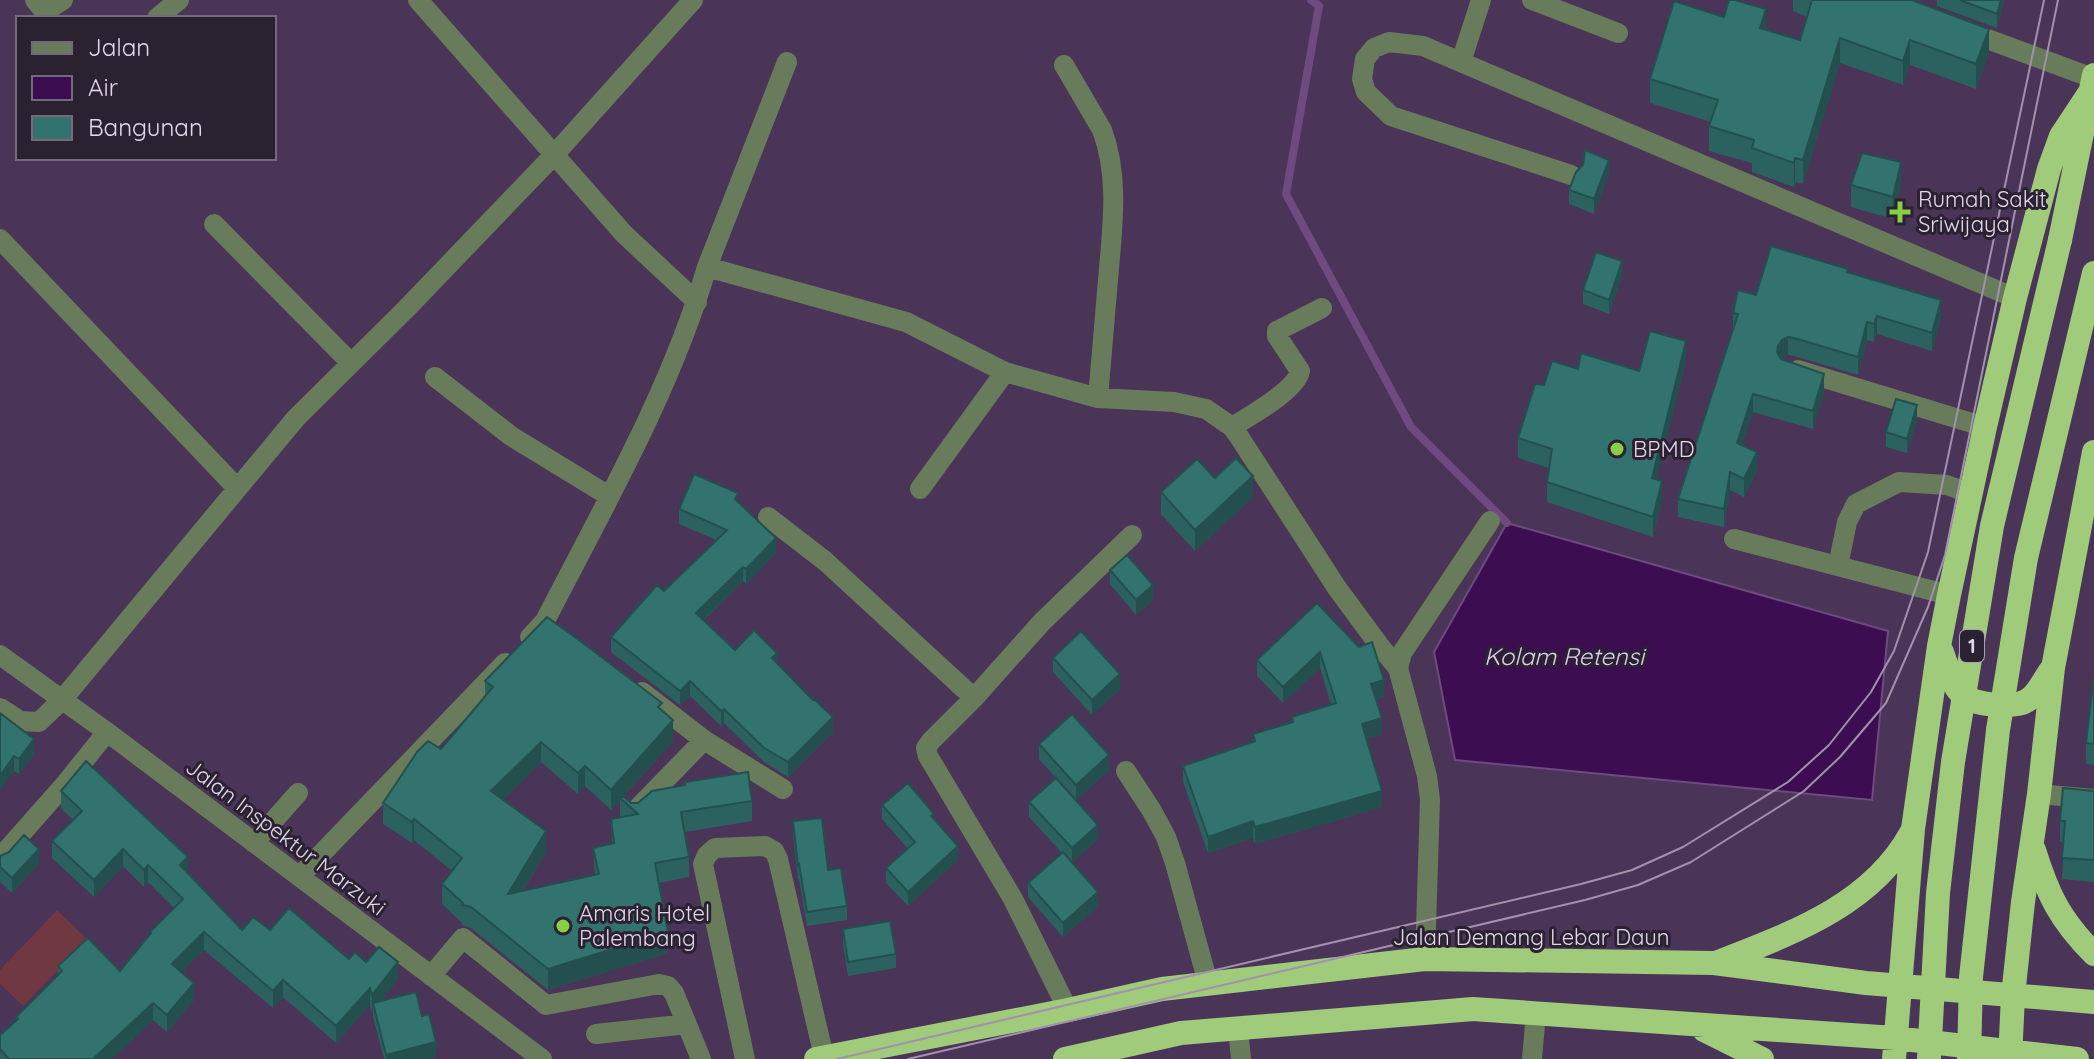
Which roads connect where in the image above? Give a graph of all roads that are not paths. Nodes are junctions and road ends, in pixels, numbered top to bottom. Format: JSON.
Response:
{"nodes":[{"id":1,"x":63,"y":0,"type":"edge"},
{"id":2,"x":179,"y":0,"type":"edge"},
{"id":3,"x":693,"y":0,"type":"edge"},
{"id":4,"x":1481,"y":0,"type":"edge"},
{"id":5,"x":1532,"y":0,"type":"edge"},
{"id":6,"x":425,"y":3,"type":"edge"},
{"id":7,"x":44,"y":10,"type":"edge"},
{"id":8,"x":159,"y":16,"type":"edge"},
{"id":9,"x":1952,"y":26,"type":"edge"},
{"id":10,"x":1618,"y":33,"type":"dead end"},
{"id":11,"x":787,"y":62,"type":"dead end"},
{"id":12,"x":1461,"y":62,"type":"junction"},
{"id":13,"x":1064,"y":65,"type":"dead end"},
{"id":14,"x":2092,"y":82,"type":"edge"},
{"id":15,"x":554,"y":155,"type":"junction"},
{"id":16,"x":1571,"y":175,"type":"edge"},
{"id":17,"x":214,"y":224,"type":"dead end"},
{"id":18,"x":0,"y":239,"type":"edge"},
{"id":19,"x":707,"y":267,"type":"junction"},
{"id":20,"x":2094,"y":273,"type":"edge"},
{"id":21,"x":2015,"y":298,"type":"junction"},
{"id":22,"x":697,"y":302,"type":"junction"},
{"id":23,"x":1322,"y":308,"type":"dead end"},
{"id":24,"x":351,"y":363,"type":"junction"},
{"id":25,"x":1790,"y":368,"type":"edge"},
{"id":26,"x":1005,"y":372,"type":"junction"},
{"id":27,"x":435,"y":377,"type":"dead end"},
{"id":28,"x":1098,"y":398,"type":"junction"},
{"id":29,"x":1232,"y":427,"type":"junction"},
{"id":30,"x":1985,"y":427,"type":"junction"},
{"id":31,"x":2094,"y":452,"type":"edge"},
{"id":32,"x":237,"y":488,"type":"junction"},
{"id":33,"x":920,"y":489,"type":"dead end"},
{"id":34,"x":1971,"y":494,"type":"junction"},
{"id":35,"x":609,"y":496,"type":"junction"},
{"id":36,"x":768,"y":517,"type":"dead end"},
{"id":37,"x":2088,"y":518,"type":"edge"},
{"id":38,"x":1490,"y":521,"type":"dead end"},
{"id":39,"x":1132,"y":535,"type":"dead end"},
{"id":40,"x":1734,"y":539,"type":"dead end"},
{"id":41,"x":1838,"y":566,"type":"junction"},
{"id":42,"x":1949,"y":595,"type":"junction"},
{"id":43,"x":1939,"y":646,"type":"junction"},
{"id":44,"x":0,"y":655,"type":"edge"},
{"id":45,"x":1398,"y":668,"type":"junction"},
{"id":46,"x":2053,"y":668,"type":"junction"},
{"id":47,"x":629,"y":682,"type":"edge"},
{"id":48,"x":974,"y":698,"type":"junction"},
{"id":49,"x":62,"y":700,"type":"junction"},
{"id":50,"x":0,"y":708,"type":"edge"},
{"id":51,"x":107,"y":732,"type":"junction"},
{"id":52,"x":704,"y":740,"type":"junction"},
{"id":53,"x":1126,"y":771,"type":"dead end"},
{"id":54,"x":783,"y":789,"type":"dead end"},
{"id":55,"x":298,"y":793,"type":"dead end"},
{"id":56,"x":2039,"y":794,"type":"junction"},
{"id":57,"x":2094,"y":799,"type":"edge"},
{"id":58,"x":635,"y":811,"type":"edge"},
{"id":59,"x":1913,"y":829,"type":"junction"},
{"id":60,"x":254,"y":843,"type":"junction"},
{"id":61,"x":2032,"y":844,"type":"junction"},
{"id":62,"x":0,"y":858,"type":"edge"},
{"id":63,"x":300,"y":876,"type":"junction"},
{"id":64,"x":2094,"y":954,"type":"edge"},
{"id":65,"x":1425,"y":959,"type":"junction"},
{"id":66,"x":1714,"y":963,"type":"junction"},
{"id":67,"x":431,"y":976,"type":"junction"},
{"id":68,"x":1208,"y":983,"type":"junction"},
{"id":69,"x":1899,"y":986,"type":"junction"},
{"id":70,"x":2013,"y":996,"type":"junction"},
{"id":71,"x":2094,"y":1002,"type":"edge"},
{"id":72,"x":1068,"y":1010,"type":"junction"},
{"id":73,"x":1536,"y":1013,"type":"junction"},
{"id":74,"x":1688,"y":1023,"type":"junction"},
{"id":75,"x":687,"y":1024,"type":"junction"},
{"id":76,"x":1238,"y":1028,"type":"junction"},
{"id":77,"x":596,"y":1034,"type":"dead end"},
{"id":78,"x":1895,"y":1049,"type":"edge"},
{"id":79,"x":2010,"y":1056,"type":"edge"},
{"id":80,"x":820,"y":1058,"type":"edge"},
{"id":81,"x":542,"y":1059,"type":"edge"},
{"id":82,"x":701,"y":1059,"type":"edge"},
{"id":83,"x":745,"y":1059,"type":"edge"},
{"id":84,"x":1065,"y":1059,"type":"edge"},
{"id":85,"x":1241,"y":1059,"type":"edge"},
{"id":86,"x":1532,"y":1059,"type":"edge"},
{"id":87,"x":1762,"y":1059,"type":"edge"},
{"id":88,"x":1929,"y":1059,"type":"edge"},
{"id":89,"x":1969,"y":1059,"type":"edge"},
{"id":90,"x":2077,"y":1059,"type":"edge"}],
"edges":[{"from":1,"to":7,"type":"street"},
{"from":2,"to":8,"type":"street"},
{"from":3,"to":15,"type":"street"},
{"from":4,"to":12,"type":"street"},
{"from":5,"to":10,"type":"street"},
{"from":6,"to":15,"type":"street"},
{"from":9,"to":14,"type":"street"},
{"from":11,"to":19,"type":"street"},
{"from":12,"to":16,"type":"street"},
{"from":12,"to":21,"type":"street"},
{"from":13,"to":28,"type":"street"},
{"from":14,"to":21,"type":"highway"},
{"from":14,"to":88,"type":"highway","number":"1","bridge":true},
{"from":15,"to":22,"type":"street"},
{"from":15,"to":24,"type":"street"},
{"from":17,"to":24,"type":"street"},
{"from":18,"to":32,"type":"street"},
{"from":19,"to":22,"type":"street"},
{"from":19,"to":26,"type":"street"},
{"from":20,"to":89,"type":"highway","number":"1","bridge":true},
{"from":21,"to":30,"type":"highway"},
{"from":22,"to":35,"type":"street"},
{"from":23,"to":29,"type":"street"},
{"from":24,"to":32,"type":"street"},
{"from":25,"to":30,"type":"street"},
{"from":26,"to":28,"type":"street"},
{"from":26,"to":33,"type":"street"},
{"from":27,"to":35,"type":"street"},
{"from":28,"to":29,"type":"street"},
{"from":29,"to":45,"type":"street"},
{"from":30,"to":34,"type":"highway"},
{"from":31,"to":37,"type":"highway"},
{"from":32,"to":49,"type":"street"},
{"from":34,"to":41,"type":"street"},
{"from":34,"to":42,"type":"highway"},
{"from":35,"to":63,"type":"street"},
{"from":36,"to":48,"type":"street"},
{"from":37,"to":46,"type":"highway"},
{"from":38,"to":45,"type":"street"},
{"from":39,"to":48,"type":"street"},
{"from":40,"to":41,"type":"street"},
{"from":41,"to":42,"type":"street"},
{"from":42,"to":43,"type":"highway"},
{"from":43,"to":46,"type":"highway"},
{"from":43,"to":59,"type":"highway"},
{"from":44,"to":49,"type":"street","name":"Jalan Inspektur Marzuki"},
{"from":45,"to":65,"type":"street"},
{"from":46,"to":56,"type":"highway"},
{"from":47,"to":52,"type":"street"},
{"from":48,"to":72,"type":"street"},
{"from":49,"to":50,"type":"street"},
{"from":49,"to":51,"type":"street","name":"Jalan Inspektur Marzuki"},
{"from":51,"to":60,"type":"street","name":"Jalan Inspektur Marzuki"},
{"from":51,"to":62,"type":"street"},
{"from":52,"to":54,"type":"street"},
{"from":52,"to":58,"type":"street"},
{"from":53,"to":68,"type":"street"},
{"from":55,"to":60,"type":"street"},
{"from":56,"to":57,"type":"street"},
{"from":56,"to":61,"type":"highway"},
{"from":59,"to":66,"type":"highway"},
{"from":59,"to":69,"type":"highway"},
{"from":60,"to":63,"type":"street","name":"Jalan Inspektur Marzuki"},
{"from":61,"to":64,"type":"highway"},
{"from":61,"to":70,"type":"highway"},
{"from":63,"to":67,"type":"street","name":"Jalan Inspektur Marzuki"},
{"from":65,"to":66,"type":"highway","name":"Jalan Demang Lebar Daun"},
{"from":65,"to":68,"type":"highway","name":"Jalan Demang Lebar Daun"},
{"from":66,"to":69,"type":"highway","name":"Jalan Demang Lebar Daun"},
{"from":67,"to":75,"type":"street"},
{"from":67,"to":81,"type":"street","name":"Jalan Inspektur Marzuki"},
{"from":68,"to":72,"type":"highway","name":"Jalan Demang Lebar Daun"},
{"from":69,"to":70,"type":"highway","name":"Jalan Demang Lebar Daun"},
{"from":69,"to":78,"type":"highway"},
{"from":70,"to":71,"type":"highway","name":"Jalan Demang Lebar Daun"},
{"from":70,"to":79,"type":"highway"},
{"from":72,"to":80,"type":"highway","name":"Jalan Demang Lebar Daun"},
{"from":73,"to":74,"type":"highway"},
{"from":73,"to":76,"type":"highway"},
{"from":73,"to":86,"type":"street"},
{"from":74,"to":78,"type":"highway"},
{"from":74,"to":87,"type":"highway"},
{"from":75,"to":77,"type":"street"},
{"from":75,"to":82,"type":"street"},
{"from":76,"to":84,"type":"highway"},
{"from":76,"to":85,"type":"street"},
{"from":78,"to":79,"type":"highway"},
{"from":79,"to":90,"type":"highway"},
{"from":80,"to":83,"type":"street"}]}
